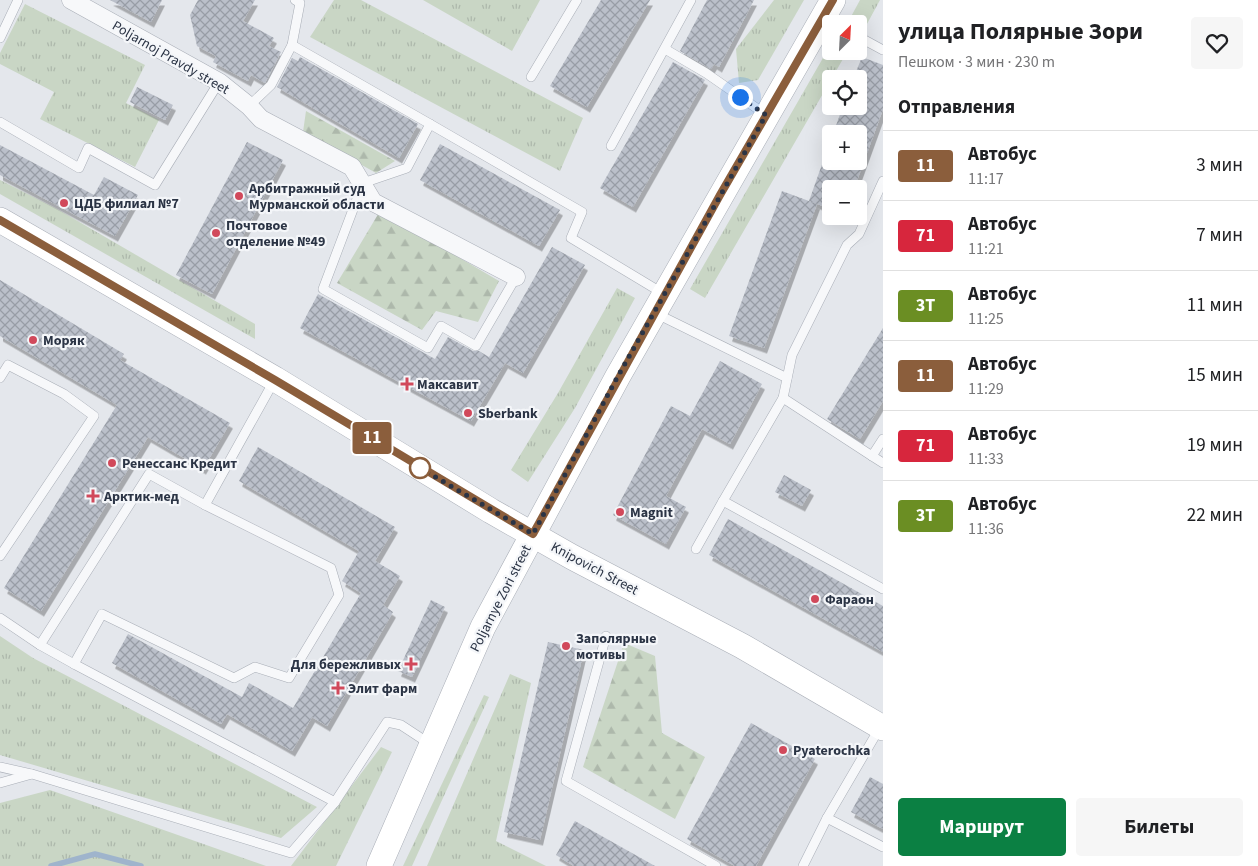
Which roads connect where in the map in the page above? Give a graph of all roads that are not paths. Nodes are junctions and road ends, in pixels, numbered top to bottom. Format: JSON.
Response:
{"nodes":[{"id":1,"x":18,"y":0,"type":"edge"},
{"id":2,"x":71,"y":0,"type":"edge"},
{"id":3,"x":294,"y":0,"type":"edge"},
{"id":4,"x":577,"y":0,"type":"edge"},
{"id":5,"x":691,"y":0,"type":"edge"},
{"id":6,"x":829,"y":14,"type":"edge"},
{"id":7,"x":0,"y":38,"type":"edge"},
{"id":8,"x":868,"y":42,"type":"edge"},
{"id":9,"x":292,"y":45,"type":"junction"},
{"id":10,"x":665,"y":49,"type":"junction"},
{"id":11,"x":883,"y":50,"type":"edge"},
{"id":12,"x":531,"y":77,"type":"dead end"},
{"id":13,"x":219,"y":82,"type":"junction"},
{"id":14,"x":249,"y":106,"type":"junction"},
{"id":15,"x":766,"y":115,"type":"junction"},
{"id":16,"x":0,"y":122,"type":"edge"},
{"id":17,"x":430,"y":124,"type":"junction"},
{"id":18,"x":611,"y":146,"type":"dead end"},
{"id":19,"x":883,"y":181,"type":"edge"},
{"id":20,"x":363,"y":183,"type":"junction"},
{"id":21,"x":0,"y":220,"type":"edge"},
{"id":22,"x":516,"y":277,"type":"joint"},
{"id":23,"x":660,"y":303,"type":"junction"},
{"id":24,"x":0,"y":378,"type":"edge"},
{"id":25,"x":787,"y":378,"type":"junction"},
{"id":26,"x":275,"y":380,"type":"junction"},
{"id":27,"x":783,"y":398,"type":"junction"},
{"id":28,"x":883,"y":439,"type":"edge"},
{"id":29,"x":872,"y":456,"type":"junction"},
{"id":30,"x":883,"y":463,"type":"edge"},
{"id":31,"x":724,"y":500,"type":"junction"},
{"id":32,"x":206,"y":505,"type":"junction"},
{"id":33,"x":533,"y":534,"type":"junction"},
{"id":34,"x":696,"y":549,"type":"dead end"},
{"id":35,"x":0,"y":556,"type":"edge"},
{"id":36,"x":883,"y":589,"type":"edge"},
{"id":37,"x":0,"y":618,"type":"edge"},
{"id":38,"x":606,"y":636,"type":"dead end"},
{"id":39,"x":40,"y":645,"type":"junction"},
{"id":40,"x":74,"y":664,"type":"junction"},
{"id":41,"x":882,"y":727,"type":"edge"},
{"id":42,"x":433,"y":746,"type":"junction"},
{"id":43,"x":0,"y":767,"type":"edge"},
{"id":44,"x":32,"y":774,"type":"junction"},
{"id":45,"x":0,"y":784,"type":"edge"},
{"id":46,"x":335,"y":802,"type":"junction"},
{"id":47,"x":827,"y":818,"type":"junction"},
{"id":48,"x":883,"y":847,"type":"edge"},
{"id":49,"x":379,"y":866,"type":"edge"},
{"id":50,"x":716,"y":866,"type":"edge"},
{"id":51,"x":803,"y":866,"type":"edge"}],
"edges":[{"from":1,"to":7,"type":"lane"},
{"from":2,"to":13,"type":"street","name":"Poljarnoj Pravdy street"},
{"from":3,"to":9,"type":"lane"},
{"from":4,"to":12,"type":"lane"},
{"from":5,"to":10,"type":"lane"},
{"from":6,"to":15,"type":"main road","name":"Poljarnye Zori street"},
{"from":8,"to":11,"type":"lane"},
{"from":9,"to":14,"type":"lane"},
{"from":9,"to":17,"type":"lane"},
{"from":10,"to":15,"type":"lane"},
{"from":10,"to":18,"type":"lane"},
{"from":13,"to":14,"type":"street","name":"Poljarnoj Pravdy street"},
{"from":13,"to":16,"type":"lane"},
{"from":14,"to":20,"type":"street","name":"Poljarnoj Pravdy street"},
{"from":15,"to":23,"type":"main road","name":"Poljarnye Zori street"},
{"from":17,"to":20,"type":"lane"},
{"from":17,"to":23,"type":"lane"},
{"from":19,"to":25,"type":"lane"},
{"from":20,"to":22,"type":"street","name":"Poljarnoj Pravdy street"},
{"from":20,"to":22,"type":"lane"},
{"from":21,"to":26,"type":"main road","name":"Knipovich Street"},
{"from":23,"to":25,"type":"lane"},
{"from":23,"to":33,"type":"main road","name":"Poljarnye Zori street"},
{"from":24,"to":35,"type":"lane"},
{"from":25,"to":27,"type":"lane"},
{"from":26,"to":32,"type":"lane"},
{"from":26,"to":33,"type":"main road","name":"Knipovich Street"},
{"from":27,"to":29,"type":"lane"},
{"from":27,"to":31,"type":"lane"},
{"from":28,"to":29,"type":"lane"},
{"from":29,"to":30,"type":"lane"},
{"from":31,"to":34,"type":"lane"},
{"from":31,"to":36,"type":"lane"},
{"from":32,"to":39,"type":"lane"},
{"from":32,"to":40,"type":"lane"},
{"from":33,"to":41,"type":"main road","name":"Knipovich Street"},
{"from":33,"to":42,"type":"main road","name":"Poljarnye Zori street"},
{"from":37,"to":39,"type":"lane"},
{"from":38,"to":50,"type":"lane"},
{"from":39,"to":40,"type":"lane"},
{"from":40,"to":46,"type":"lane"},
{"from":41,"to":47,"type":"lane"},
{"from":42,"to":46,"type":"lane"},
{"from":42,"to":49,"type":"main road","name":"Poljarnye Zori street"},
{"from":43,"to":44,"type":"lane"},
{"from":44,"to":45,"type":"lane"},
{"from":44,"to":46,"type":"lane"},
{"from":47,"to":48,"type":"lane"},
{"from":47,"to":51,"type":"lane"}]}
